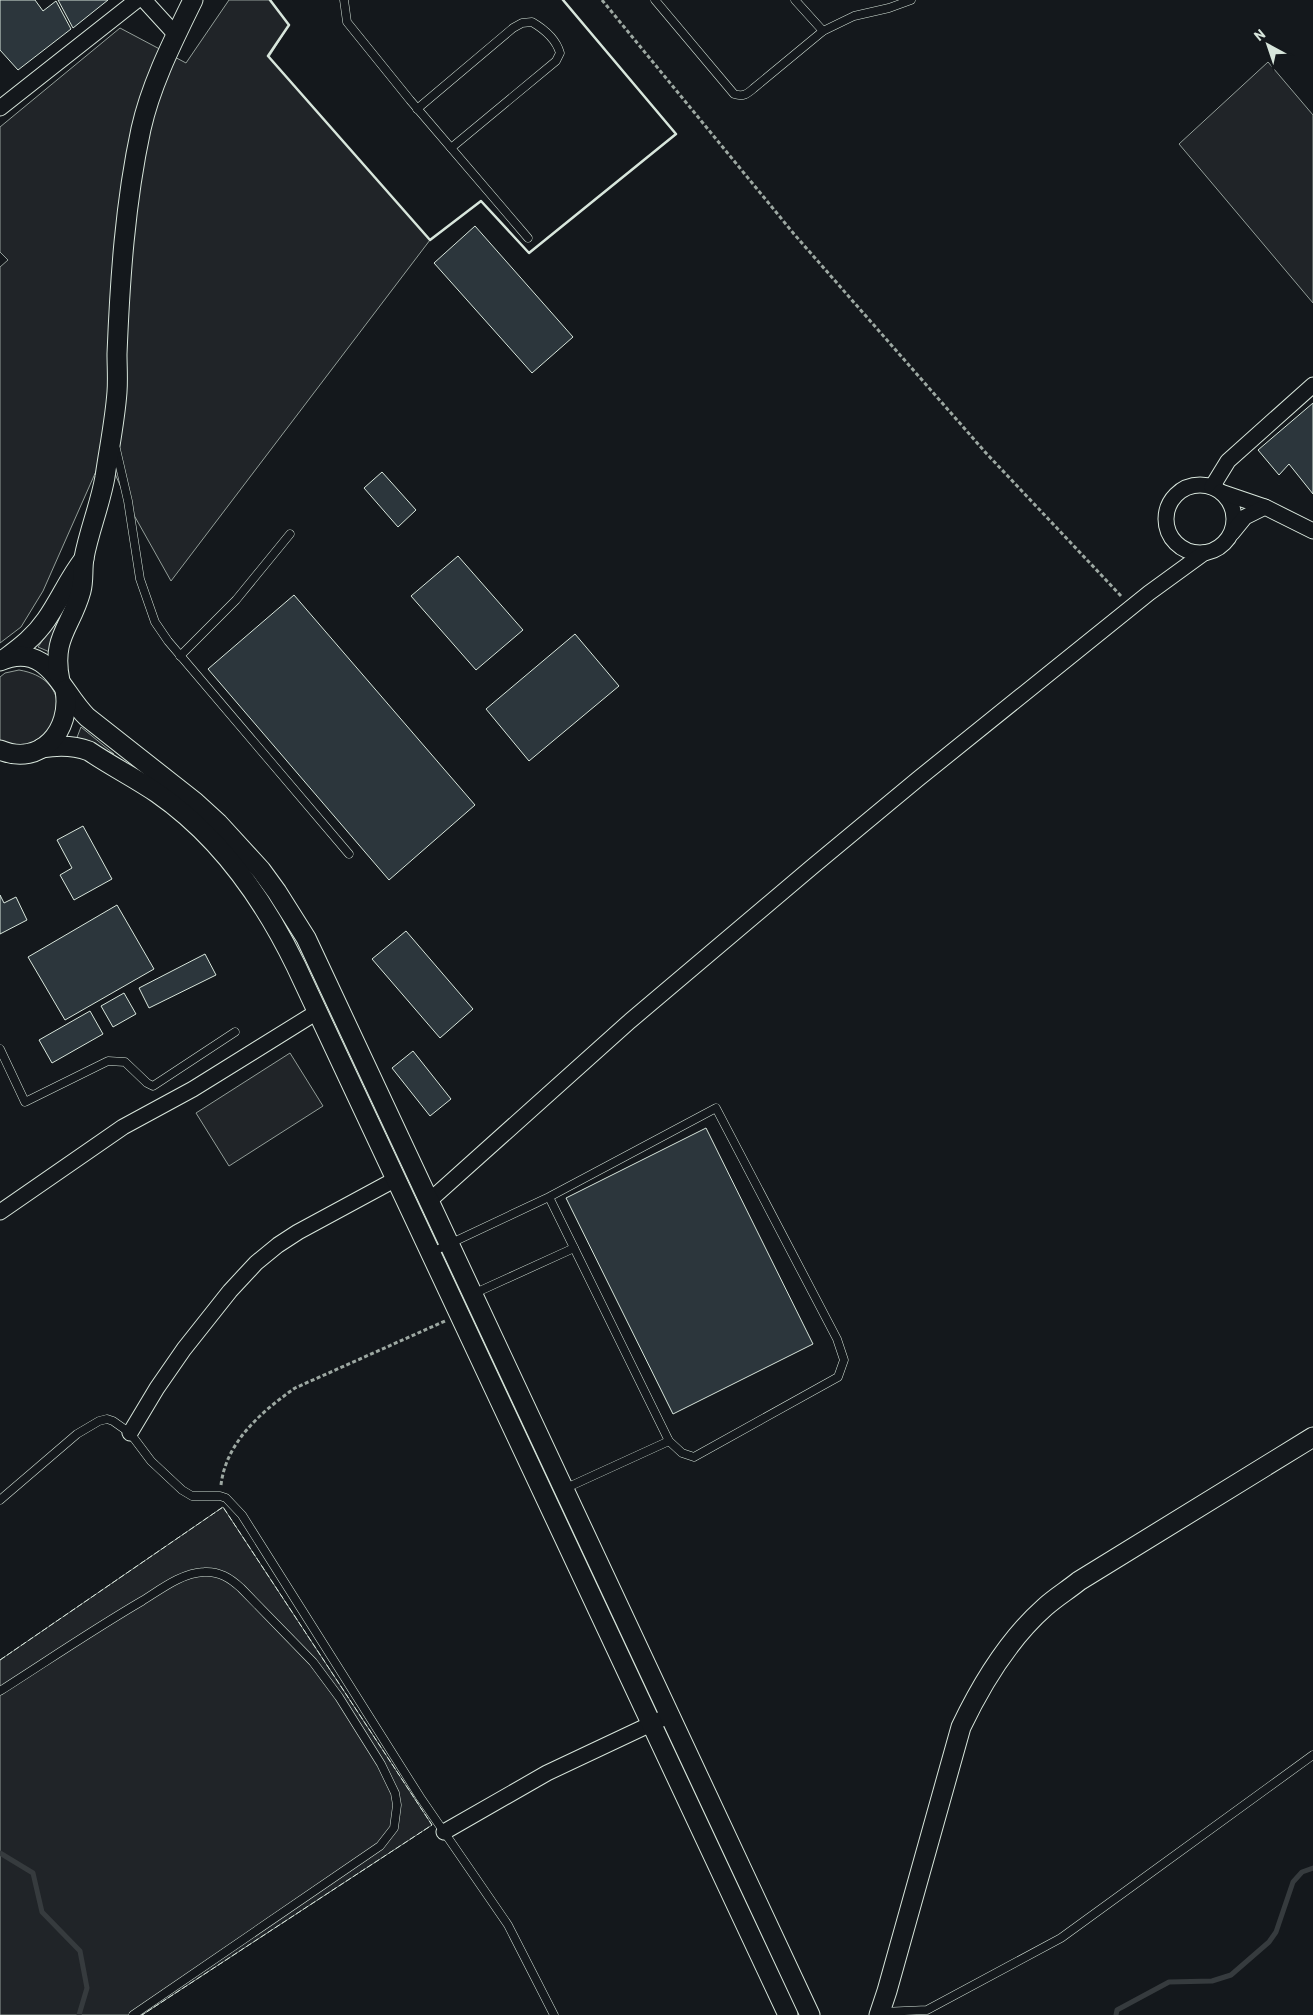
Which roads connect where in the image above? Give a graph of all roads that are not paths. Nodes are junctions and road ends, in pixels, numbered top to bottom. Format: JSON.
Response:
{"nodes":[{"id":1,"x":137,"y":0,"type":"edge"},
{"id":2,"x":144,"y":0,"type":"edge"},
{"id":3,"x":193,"y":0,"type":"edge"},
{"id":4,"x":344,"y":0,"type":"edge"},
{"id":5,"x":795,"y":0,"type":"edge"},
{"id":6,"x":911,"y":0,"type":"edge"},
{"id":7,"x":658,"y":1,"type":"edge"},
{"id":8,"x":823,"y":31,"type":"junction"},
{"id":9,"x":176,"y":35,"type":"junction"},
{"id":10,"x":0,"y":108,"type":"edge"},
{"id":11,"x":417,"y":109,"type":"junction"},
{"id":12,"x":451,"y":148,"type":"junction"},
{"id":13,"x":528,"y":238,"type":"dead end"},
{"id":14,"x":1313,"y":385,"type":"edge"},
{"id":15,"x":112,"y":432,"type":"junction"},
{"id":16,"x":1217,"y":490,"type":"junction"},
{"id":17,"x":1265,"y":507,"type":"junction"},
{"id":18,"x":1313,"y":531,"type":"edge"},
{"id":19,"x":290,"y":534,"type":"dead end"},
{"id":20,"x":1231,"y":534,"type":"junction"},
{"id":21,"x":1183,"y":549,"type":"junction"},
{"id":22,"x":1204,"y":553,"type":"junction"},
{"id":23,"x":84,"y":559,"type":"junction"},
{"id":24,"x":1149,"y":593,"type":"junction"},
{"id":25,"x":180,"y":656,"type":"junction"},
{"id":26,"x":3,"y":660,"type":"edge"},
{"id":27,"x":62,"y":685,"type":"junction"},
{"id":28,"x":42,"y":748,"type":"junction"},
{"id":29,"x":1,"y":754,"type":"edge"},
{"id":30,"x":349,"y":854,"type":"dead end"},
{"id":31,"x":317,"y":1012,"type":"junction"},
{"id":32,"x":235,"y":1032,"type":"dead end"},
{"id":33,"x":0,"y":1048,"type":"edge"},
{"id":34,"x":396,"y":1179,"type":"junction"},
{"id":35,"x":549,"y":1197,"type":"junction"},
{"id":36,"x":428,"y":1202,"type":"junction"},
{"id":37,"x":0,"y":1212,"type":"edge"},
{"id":38,"x":448,"y":1244,"type":"junction"},
{"id":39,"x":574,"y":1248,"type":"junction"},
{"id":40,"x":430,"y":1253,"type":"junction"},
{"id":41,"x":462,"y":1302,"type":"junction"},
{"id":42,"x":130,"y":1434,"type":"junction"},
{"id":43,"x":1313,"y":1437,"type":"edge"},
{"id":44,"x":669,"y":1440,"type":"junction"},
{"id":45,"x":555,"y":1494,"type":"junction"},
{"id":46,"x":0,"y":1500,"type":"edge"},
{"id":47,"x":0,"y":1692,"type":"edge"},
{"id":48,"x":670,"y":1715,"type":"junction"},
{"id":49,"x":651,"y":1724,"type":"junction"},
{"id":50,"x":1313,"y":1756,"type":"edge"},
{"id":51,"x":444,"y":1832,"type":"junction"},
{"id":52,"x":879,"y":2014,"type":"edge"},
{"id":53,"x":133,"y":2015,"type":"edge"},
{"id":54,"x":554,"y":2015,"type":"edge"},
{"id":55,"x":788,"y":2015,"type":"edge"},
{"id":56,"x":810,"y":2015,"type":"edge"}],
"edges":[{"from":1,"to":10,"type":"street"},
{"from":2,"to":9,"type":"street"},
{"from":3,"to":9,"type":"street"},
{"from":4,"to":11,"type":"lane"},
{"from":5,"to":8,"type":"lane"},
{"from":6,"to":8,"type":"lane"},
{"from":7,"to":8,"type":"lane"},
{"from":9,"to":15,"type":"street"},
{"from":11,"to":12,"type":"lane"},
{"from":11,"to":12,"type":"lane"},
{"from":12,"to":13,"type":"lane"},
{"from":14,"to":16,"type":"street"},
{"from":15,"to":23,"type":"street"},
{"from":15,"to":25,"type":"lane"},
{"from":16,"to":17,"type":"street"},
{"from":16,"to":20,"type":"street"},
{"from":16,"to":21,"type":"street"},
{"from":17,"to":18,"type":"street"},
{"from":17,"to":20,"type":"street"},
{"from":19,"to":25,"type":"lane"},
{"from":20,"to":22,"type":"street"},
{"from":21,"to":22,"type":"street"},
{"from":21,"to":24,"type":"street"},
{"from":22,"to":24,"type":"street"},
{"from":23,"to":26,"type":"street"},
{"from":23,"to":27,"type":"street"},
{"from":24,"to":36,"type":"street"},
{"from":25,"to":30,"type":"lane"},
{"from":26,"to":27,"type":"street"},
{"from":27,"to":28,"type":"street"},
{"from":27,"to":36,"type":"street"},
{"from":28,"to":29,"type":"street"},
{"from":28,"to":31,"type":"street"},
{"from":31,"to":34,"type":"street"},
{"from":31,"to":37,"type":"street"},
{"from":32,"to":33,"type":"lane"},
{"from":34,"to":40,"type":"street"},
{"from":34,"to":42,"type":"street"},
{"from":35,"to":38,"type":"lane"},
{"from":35,"to":39,"type":"lane"},
{"from":35,"to":44,"type":"lane"},
{"from":36,"to":38,"type":"street"},
{"from":38,"to":40,"type":"lane"},
{"from":38,"to":41,"type":"street"},
{"from":39,"to":41,"type":"lane"},
{"from":39,"to":44,"type":"lane"},
{"from":40,"to":41,"type":"street"},
{"from":41,"to":45,"type":"street"},
{"from":42,"to":46,"type":"lane"},
{"from":42,"to":51,"type":"lane"},
{"from":43,"to":52,"type":"street"},
{"from":44,"to":45,"type":"lane"},
{"from":45,"to":48,"type":"street"},
{"from":45,"to":49,"type":"street"},
{"from":47,"to":53,"type":"lane"},
{"from":48,"to":49,"type":"street"},
{"from":48,"to":56,"type":"street"},
{"from":49,"to":51,"type":"street"},
{"from":49,"to":55,"type":"street"},
{"from":50,"to":52,"type":"lane"},
{"from":51,"to":54,"type":"lane"}]}
